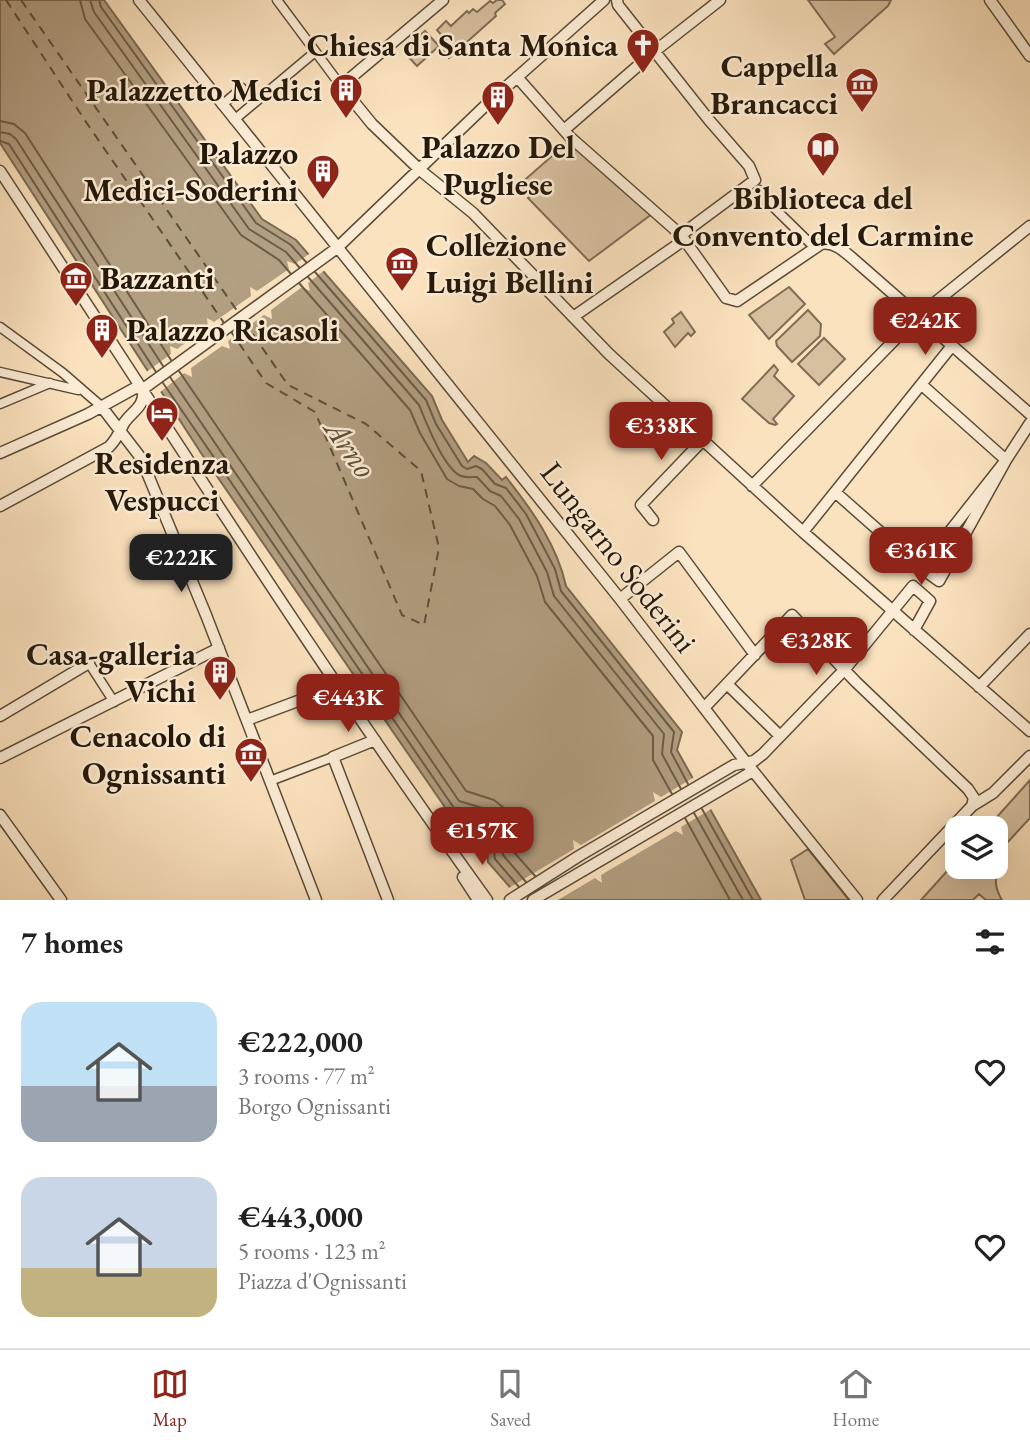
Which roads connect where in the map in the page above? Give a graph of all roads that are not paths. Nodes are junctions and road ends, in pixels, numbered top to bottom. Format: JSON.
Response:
{"nodes":[{"id":1,"x":139,"y":0,"type":"edge"},
{"id":2,"x":277,"y":0,"type":"edge"},
{"id":3,"x":443,"y":0,"type":"edge"},
{"id":4,"x":604,"y":0,"type":"edge"},
{"id":5,"x":617,"y":0,"type":"edge"},
{"id":6,"x":720,"y":0,"type":"edge"},
{"id":7,"x":990,"y":0,"type":"edge"},
{"id":8,"x":655,"y":51,"type":"junction"},
{"id":9,"x":315,"y":52,"type":"junction"},
{"id":10,"x":1030,"y":56,"type":"edge"},
{"id":11,"x":517,"y":77,"type":"junction"},
{"id":12,"x":341,"y":86,"type":"junction"},
{"id":13,"x":242,"y":88,"type":"dead end"},
{"id":14,"x":222,"y":105,"type":"junction"},
{"id":15,"x":234,"y":120,"type":"junction"},
{"id":16,"x":564,"y":130,"type":"junction"},
{"id":17,"x":420,"y":170,"type":"junction"},
{"id":18,"x":1,"y":173,"type":"edge"},
{"id":19,"x":759,"y":190,"type":"dead end"},
{"id":20,"x":1030,"y":226,"type":"edge"},
{"id":21,"x":683,"y":238,"type":"junction"},
{"id":22,"x":337,"y":248,"type":"junction"},
{"id":23,"x":815,"y":248,"type":"junction"},
{"id":24,"x":573,"y":317,"type":"junction"},
{"id":25,"x":917,"y":317,"type":"junction"},
{"id":26,"x":0,"y":327,"type":"edge"},
{"id":27,"x":951,"y":347,"type":"junction"},
{"id":28,"x":0,"y":372,"type":"edge"},
{"id":29,"x":50,"y":383,"type":"junction"},
{"id":30,"x":922,"y":385,"type":"junction"},
{"id":31,"x":148,"y":386,"type":"junction"},
{"id":32,"x":81,"y":390,"type":"junction"},
{"id":33,"x":0,"y":404,"type":"edge"},
{"id":34,"x":101,"y":406,"type":"junction"},
{"id":35,"x":1030,"y":414,"type":"edge"},
{"id":36,"x":1030,"y":424,"type":"edge"},
{"id":37,"x":121,"y":431,"type":"junction"},
{"id":38,"x":703,"y":440,"type":"junction"},
{"id":39,"x":0,"y":453,"type":"edge"},
{"id":40,"x":1006,"y":460,"type":"junction"},
{"id":41,"x":752,"y":486,"type":"junction"},
{"id":42,"x":835,"y":492,"type":"junction"},
{"id":43,"x":0,"y":506,"type":"edge"},
{"id":44,"x":653,"y":520,"type":"dead end"},
{"id":45,"x":803,"y":532,"type":"junction"},
{"id":46,"x":922,"y":569,"type":"junction"},
{"id":47,"x":913,"y":586,"type":"junction"},
{"id":48,"x":620,"y":599,"type":"junction"},
{"id":49,"x":894,"y":612,"type":"junction"},
{"id":50,"x":914,"y":630,"type":"junction"},
{"id":51,"x":1030,"y":634,"type":"edge"},
{"id":52,"x":219,"y":649,"type":"junction"},
{"id":53,"x":755,"y":655,"type":"junction"},
{"id":54,"x":89,"y":663,"type":"joint"},
{"id":55,"x":845,"y":669,"type":"junction"},
{"id":56,"x":727,"y":684,"type":"junction"},
{"id":57,"x":338,"y":686,"type":"junction"},
{"id":58,"x":979,"y":687,"type":"junction"},
{"id":59,"x":114,"y":702,"type":"junction"},
{"id":60,"x":704,"y":708,"type":"junction"},
{"id":61,"x":0,"y":716,"type":"edge"},
{"id":62,"x":247,"y":720,"type":"junction"},
{"id":63,"x":1030,"y":732,"type":"edge"},
{"id":64,"x":780,"y":736,"type":"junction"},
{"id":65,"x":375,"y":740,"type":"junction"},
{"id":66,"x":1030,"y":756,"type":"edge"},
{"id":67,"x":333,"y":757,"type":"junction"},
{"id":68,"x":0,"y":758,"type":"edge"},
{"id":69,"x":746,"y":761,"type":"junction"},
{"id":70,"x":748,"y":773,"type":"junction"},
{"id":71,"x":270,"y":781,"type":"junction"},
{"id":72,"x":972,"y":806,"type":"junction"},
{"id":73,"x":0,"y":815,"type":"edge"},
{"id":74,"x":452,"y":851,"type":"junction"},
{"id":75,"x":510,"y":899,"type":"edge"},
{"id":76,"x":61,"y":900,"type":"edge"},
{"id":77,"x":316,"y":900,"type":"edge"},
{"id":78,"x":388,"y":900,"type":"edge"},
{"id":79,"x":478,"y":900,"type":"edge"},
{"id":80,"x":487,"y":900,"type":"edge"},
{"id":81,"x":533,"y":900,"type":"edge"},
{"id":82,"x":857,"y":900,"type":"edge"},
{"id":83,"x":883,"y":900,"type":"edge"}],
"edges":[{"from":1,"to":14,"type":"street","name":"Lungarno Soderini"},
{"from":2,"to":9,"type":"street"},
{"from":3,"to":12,"type":"street"},
{"from":4,"to":11,"type":"street"},
{"from":5,"to":8,"type":"street"},
{"from":6,"to":8,"type":"street"},
{"from":7,"to":10,"type":"street"},
{"from":8,"to":16,"type":"street"},
{"from":8,"to":21,"type":"street"},
{"from":9,"to":12,"type":"street"},
{"from":9,"to":15,"type":"street"},
{"from":11,"to":16,"type":"street"},
{"from":11,"to":17,"type":"street"},
{"from":12,"to":17,"type":"street"},
{"from":13,"to":14,"type":"street"},
{"from":14,"to":15,"type":"street","name":"Lungarno Soderini"},
{"from":15,"to":22,"type":"street","name":"Lungarno Soderini"},
{"from":16,"to":21,"type":"street"},
{"from":17,"to":22,"type":"street"},
{"from":17,"to":24,"type":"street"},
{"from":18,"to":31,"type":"street"},
{"from":19,"to":23,"type":"street"},
{"from":20,"to":25,"type":"street"},
{"from":21,"to":23,"type":"street"},
{"from":21,"to":24,"type":"street"},
{"from":22,"to":31,"type":"street"},
{"from":22,"to":48,"type":"street","name":"Lungarno Soderini"},
{"from":23,"to":25,"type":"street"},
{"from":24,"to":38,"type":"street"},
{"from":25,"to":27,"type":"street"},
{"from":25,"to":41,"type":"street"},
{"from":26,"to":32,"type":"street"},
{"from":27,"to":30,"type":"street"},
{"from":27,"to":35,"type":"street"},
{"from":28,"to":29,"type":"street"},
{"from":29,"to":32,"type":"street"},
{"from":29,"to":33,"type":"street"},
{"from":30,"to":40,"type":"street"},
{"from":30,"to":42,"type":"street"},
{"from":31,"to":34,"type":"street"},
{"from":31,"to":37,"type":"street"},
{"from":31,"to":57,"type":"street"},
{"from":32,"to":34,"type":"street"},
{"from":34,"to":37,"type":"street"},
{"from":34,"to":39,"type":"street"},
{"from":36,"to":40,"type":"street"},
{"from":37,"to":43,"type":"street"},
{"from":37,"to":52,"type":"street"},
{"from":38,"to":41,"type":"street"},
{"from":38,"to":44,"type":"street"},
{"from":40,"to":46,"type":"street"},
{"from":40,"to":46,"type":"street"},
{"from":41,"to":45,"type":"street"},
{"from":42,"to":45,"type":"street"},
{"from":42,"to":46,"type":"street"},
{"from":45,"to":49,"type":"street"},
{"from":46,"to":47,"type":"street"},
{"from":47,"to":49,"type":"street"},
{"from":47,"to":50,"type":"street"},
{"from":48,"to":53,"type":"street"},
{"from":48,"to":60,"type":"street","name":"Lungarno Soderini"},
{"from":49,"to":50,"type":"street"},
{"from":49,"to":55,"type":"street"},
{"from":50,"to":58,"type":"street"},
{"from":51,"to":58,"type":"street"},
{"from":52,"to":59,"type":"street"},
{"from":52,"to":62,"type":"street"},
{"from":53,"to":55,"type":"street"},
{"from":53,"to":56,"type":"street"},
{"from":54,"to":59,"type":"street"},
{"from":54,"to":61,"type":"street"},
{"from":55,"to":64,"type":"street"},
{"from":55,"to":72,"type":"street"},
{"from":56,"to":60,"type":"street"},
{"from":56,"to":64,"type":"street"},
{"from":57,"to":62,"type":"street"},
{"from":57,"to":65,"type":"street"},
{"from":58,"to":63,"type":"street"},
{"from":59,"to":68,"type":"street"},
{"from":60,"to":69,"type":"street","name":"Lungarno Soderini"},
{"from":62,"to":71,"type":"street"},
{"from":64,"to":69,"type":"street"},
{"from":65,"to":67,"type":"street"},
{"from":65,"to":74,"type":"street"},
{"from":66,"to":72,"type":"street"},
{"from":67,"to":71,"type":"street"},
{"from":67,"to":78,"type":"street"},
{"from":69,"to":70,"type":"street","name":"Lungarno Soderini"},
{"from":69,"to":75,"type":"street"},
{"from":70,"to":81,"type":"street"},
{"from":70,"to":82,"type":"street","name":"Lungarno Soderini"},
{"from":71,"to":77,"type":"street"},
{"from":72,"to":83,"type":"street"},
{"from":73,"to":76,"type":"street"},
{"from":74,"to":79,"type":"street"},
{"from":74,"to":80,"type":"street"}]}
